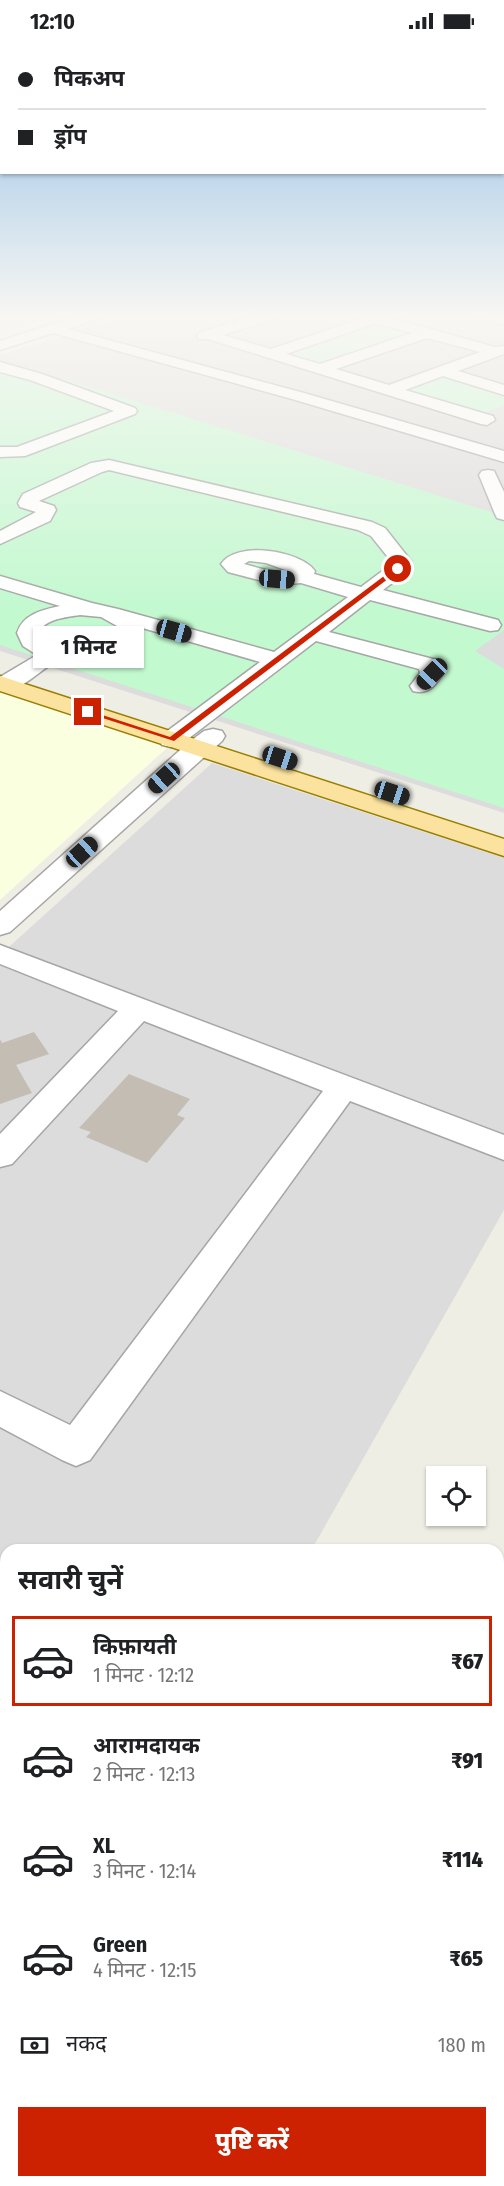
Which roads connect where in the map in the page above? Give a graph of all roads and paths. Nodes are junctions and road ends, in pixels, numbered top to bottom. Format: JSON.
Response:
{"nodes":[{"id":1,"x":121,"y":414,"type":"edge"},
{"id":2,"x":358,"y":414,"type":"edge"},
{"id":3,"x":468,"y":414,"type":"edge"},
{"id":4,"x":501,"y":414,"type":"edge"},
{"id":5,"x":487,"y":420,"type":"junction"},
{"id":6,"x":504,"y":449,"type":"edge"},
{"id":7,"x":0,"y":452,"type":"edge"},
{"id":8,"x":504,"y":458,"type":"edge"},
{"id":9,"x":488,"y":475,"type":"dead end"},
{"id":10,"x":504,"y":513,"type":"edge"},
{"id":11,"x":0,"y":538,"type":"edge"},
{"id":12,"x":302,"y":577,"type":"dead end"},
{"id":13,"x":0,"y":582,"type":"edge"},
{"id":14,"x":367,"y":594,"type":"junction"},
{"id":15,"x":104,"y":611,"type":"junction"},
{"id":16,"x":490,"y":626,"type":"dead end"},
{"id":17,"x":313,"y":634,"type":"junction"},
{"id":18,"x":35,"y":645,"type":"junction"},
{"id":19,"x":57,"y":653,"type":"junction"},
{"id":20,"x":278,"y":660,"type":"junction"},
{"id":21,"x":5,"y":675,"type":"edge"},
{"id":22,"x":421,"y":686,"type":"dead end"},
{"id":23,"x":192,"y":738,"type":"junction"},
{"id":24,"x":504,"y":829,"type":"edge"},
{"id":25,"x":504,"y":848,"type":"edge"},
{"id":26,"x":0,"y":926,"type":"edge"},
{"id":27,"x":0,"y":954,"type":"edge"},
{"id":28,"x":139,"y":1007,"type":"junction"},
{"id":29,"x":344,"y":1086,"type":"junction"},
{"id":30,"x":504,"y":1148,"type":"edge"},
{"id":31,"x":0,"y":1155,"type":"edge"},
{"id":32,"x":0,"y":1408,"type":"edge"}],
"edges":[{"from":1,"to":7,"type":"street"},
{"from":2,"to":8,"type":"street"},
{"from":3,"to":5,"type":"street"},
{"from":4,"to":5,"type":"street"},
{"from":5,"to":6,"type":"street"},
{"from":9,"to":10,"type":"street"},
{"from":11,"to":14,"type":"street"},
{"from":12,"to":14,"type":"street"},
{"from":13,"to":15,"type":"street"},
{"from":14,"to":16,"type":"street"},
{"from":14,"to":17,"type":"street"},
{"from":15,"to":18,"type":"street"},
{"from":15,"to":19,"type":"street"},
{"from":15,"to":20,"type":"street"},
{"from":17,"to":20,"type":"street"},
{"from":17,"to":22,"type":"street"},
{"from":18,"to":19,"type":"street"},
{"from":18,"to":21,"type":"street"},
{"from":19,"to":21,"type":"street"},
{"from":20,"to":23,"type":"street"},
{"from":21,"to":23,"type":"main road"},
{"from":23,"to":24,"type":"main road"},
{"from":23,"to":25,"type":"main road"},
{"from":23,"to":26,"type":"street"},
{"from":27,"to":28,"type":"street"},
{"from":28,"to":29,"type":"street"},
{"from":28,"to":31,"type":"street"},
{"from":29,"to":30,"type":"street"},
{"from":29,"to":32,"type":"street"}]}
